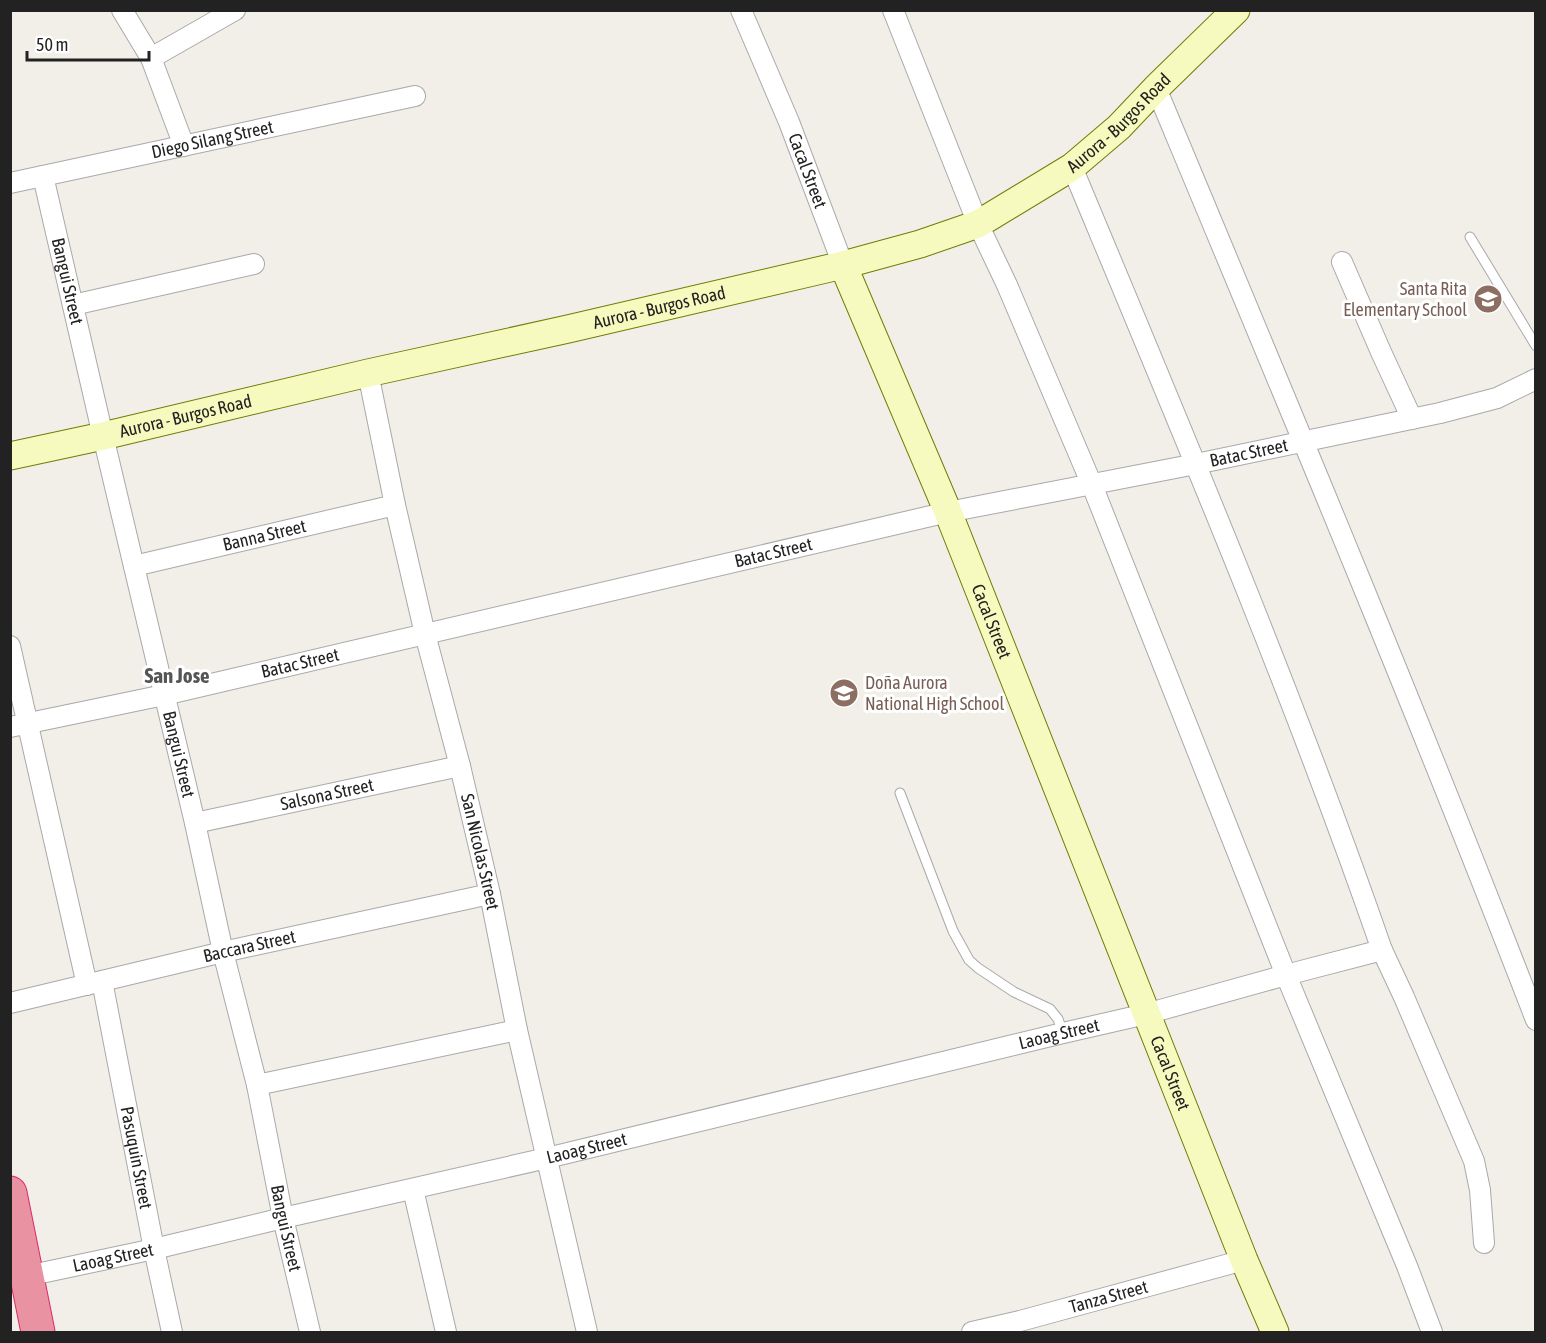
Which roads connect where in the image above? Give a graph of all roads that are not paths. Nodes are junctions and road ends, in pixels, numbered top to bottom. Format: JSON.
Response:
{"nodes":[{"id":1,"x":122,"y":10,"type":"edge"},
{"id":2,"x":235,"y":10,"type":"edge"},
{"id":3,"x":741,"y":10,"type":"edge"},
{"id":4,"x":893,"y":10,"type":"edge"},
{"id":5,"x":1236,"y":10,"type":"edge"},
{"id":6,"x":151,"y":58,"type":"junction"},
{"id":7,"x":1156,"y":88,"type":"junction"},
{"id":8,"x":415,"y":96,"type":"dead end"},
{"id":9,"x":183,"y":146,"type":"junction"},
{"id":10,"x":1072,"y":167,"type":"junction"},
{"id":11,"x":43,"y":176,"type":"junction"},
{"id":12,"x":10,"y":183,"type":"edge"},
{"id":13,"x":978,"y":224,"type":"junction"},
{"id":14,"x":1470,"y":237,"type":"dead end"},
{"id":15,"x":1342,"y":262,"type":"dead end"},
{"id":16,"x":254,"y":264,"type":"dead end"},
{"id":17,"x":843,"y":265,"type":"junction"},
{"id":18,"x":73,"y":304,"type":"junction"},
{"id":19,"x":1536,"y":346,"type":"edge"},
{"id":20,"x":368,"y":374,"type":"junction"},
{"id":21,"x":1536,"y":379,"type":"edge"},
{"id":22,"x":1412,"y":418,"type":"junction"},
{"id":23,"x":103,"y":436,"type":"junction"},
{"id":24,"x":1304,"y":442,"type":"junction"},
{"id":25,"x":10,"y":456,"type":"edge"},
{"id":26,"x":1196,"y":464,"type":"junction"},
{"id":27,"x":1092,"y":484,"type":"junction"},
{"id":28,"x":395,"y":505,"type":"junction"},
{"id":29,"x":948,"y":512,"type":"junction"},
{"id":30,"x":134,"y":566,"type":"junction"},
{"id":31,"x":425,"y":634,"type":"junction"},
{"id":32,"x":10,"y":646,"type":"edge"},
{"id":33,"x":164,"y":695,"type":"junction"},
{"id":34,"x":19,"y":725,"type":"edge"},
{"id":35,"x":460,"y":765,"type":"junction"},
{"id":36,"x":900,"y":793,"type":"dead end"},
{"id":37,"x":195,"y":823,"type":"junction"},
{"id":38,"x":490,"y":894,"type":"junction"},
{"id":39,"x":1382,"y":950,"type":"junction"},
{"id":40,"x":223,"y":952,"type":"junction"},
{"id":41,"x":1286,"y":975,"type":"junction"},
{"id":42,"x":94,"y":983,"type":"junction"},
{"id":43,"x":10,"y":1003,"type":"edge"},
{"id":44,"x":1146,"y":1014,"type":"junction"},
{"id":45,"x":1536,"y":1020,"type":"edge"},
{"id":46,"x":517,"y":1030,"type":"junction"},
{"id":47,"x":1063,"y":1033,"type":"junction"},
{"id":48,"x":257,"y":1085,"type":"junction"},
{"id":49,"x":547,"y":1158,"type":"junction"},
{"id":50,"x":413,"y":1189,"type":"junction"},
{"id":51,"x":10,"y":1193,"type":"edge"},
{"id":52,"x":283,"y":1218,"type":"junction"},
{"id":53,"x":1484,"y":1244,"type":"dead end"},
{"id":54,"x":154,"y":1249,"type":"junction"},
{"id":55,"x":1244,"y":1260,"type":"junction"},
{"id":56,"x":27,"y":1276,"type":"junction"},
{"id":57,"x":1022,"y":1327,"type":"edge"},
{"id":58,"x":38,"y":1332,"type":"edge"},
{"id":59,"x":172,"y":1332,"type":"edge"},
{"id":60,"x":310,"y":1332,"type":"edge"},
{"id":61,"x":446,"y":1332,"type":"edge"},
{"id":62,"x":587,"y":1332,"type":"edge"},
{"id":63,"x":972,"y":1332,"type":"edge"},
{"id":64,"x":1275,"y":1332,"type":"edge"},
{"id":65,"x":1432,"y":1332,"type":"edge"}],
"edges":[{"from":1,"to":6,"type":"street"},
{"from":2,"to":6,"type":"street"},
{"from":3,"to":17,"type":"street","name":"Cacal Street"},
{"from":4,"to":13,"type":"street"},
{"from":5,"to":7,"type":"main road","name":"Aurora - Burgos Road"},
{"from":6,"to":9,"type":"street"},
{"from":7,"to":10,"type":"main road","name":"Aurora - Burgos Road"},
{"from":7,"to":24,"type":"street"},
{"from":8,"to":9,"type":"street","name":"Diego Silang Street"},
{"from":9,"to":11,"type":"street","name":"Diego Silang Street"},
{"from":10,"to":13,"type":"main road","name":"Aurora - Burgos Road"},
{"from":10,"to":26,"type":"street"},
{"from":11,"to":12,"type":"street","name":"Diego Silang Street"},
{"from":11,"to":18,"type":"street","name":"Bangui Street"},
{"from":13,"to":17,"type":"main road","name":"Aurora - Burgos Road"},
{"from":13,"to":27,"type":"street"},
{"from":14,"to":19,"type":"lane"},
{"from":15,"to":22,"type":"street"},
{"from":16,"to":18,"type":"street"},
{"from":17,"to":20,"type":"main road","name":"Aurora - Burgos Road"},
{"from":17,"to":29,"type":"main road","name":"Cacal Street"},
{"from":18,"to":23,"type":"street","name":"Bangui Street"},
{"from":20,"to":23,"type":"main road","name":"Aurora - Burgos Road"},
{"from":20,"to":28,"type":"street","name":"San Nicolas Street"},
{"from":21,"to":22,"type":"street","name":"Batac Street"},
{"from":22,"to":24,"type":"street","name":"Batac Street"},
{"from":23,"to":25,"type":"main road","name":"Aurora - Burgos Road"},
{"from":23,"to":30,"type":"street","name":"Bangui Street"},
{"from":24,"to":26,"type":"street","name":"Batac Street"},
{"from":24,"to":45,"type":"street"},
{"from":26,"to":27,"type":"street","name":"Batac Street"},
{"from":26,"to":39,"type":"street"},
{"from":27,"to":29,"type":"street","name":"Batac Street"},
{"from":27,"to":41,"type":"street"},
{"from":28,"to":30,"type":"street","name":"Banna Street"},
{"from":28,"to":31,"type":"street","name":"San Nicolas Street"},
{"from":29,"to":31,"type":"street","name":"Batac Street"},
{"from":29,"to":44,"type":"main road","name":"Cacal Street"},
{"from":30,"to":33,"type":"street","name":"Bangui Street"},
{"from":31,"to":33,"type":"street","name":"Batac Street"},
{"from":31,"to":35,"type":"street","name":"San Nicolas Street"},
{"from":32,"to":34,"type":"street","name":"Pasuquin Street"},
{"from":33,"to":34,"type":"street","name":"Batac Street"},
{"from":33,"to":37,"type":"street","name":"Bangui Street"},
{"from":34,"to":42,"type":"street","name":"Pasuquin Street"},
{"from":35,"to":37,"type":"street","name":"Salsona Street"},
{"from":35,"to":38,"type":"street","name":"San Nicolas Street"},
{"from":36,"to":47,"type":"lane"},
{"from":37,"to":40,"type":"street","name":"Bangui Street"},
{"from":38,"to":40,"type":"street","name":"Baccara Street"},
{"from":38,"to":46,"type":"street","name":"San Nicolas Street"},
{"from":39,"to":41,"type":"street","name":"Laoag Street"},
{"from":39,"to":53,"type":"street"},
{"from":40,"to":42,"type":"street","name":"Baccara Street"},
{"from":40,"to":48,"type":"street","name":"Bangui Street"},
{"from":41,"to":44,"type":"street","name":"Laoag Street"},
{"from":41,"to":65,"type":"street"},
{"from":42,"to":43,"type":"street","name":"Baccara Street"},
{"from":42,"to":54,"type":"street","name":"Pasuquin Street"},
{"from":44,"to":47,"type":"street","name":"Laoag Street"},
{"from":44,"to":55,"type":"main road","name":"Cacal Street"},
{"from":46,"to":48,"type":"street"},
{"from":46,"to":49,"type":"street","name":"San Nicolas Street"},
{"from":47,"to":49,"type":"street","name":"Laoag Street"},
{"from":48,"to":52,"type":"street","name":"Bangui Street"},
{"from":49,"to":50,"type":"street","name":"Laoag Street"},
{"from":49,"to":62,"type":"street","name":"San Nicolas Street"},
{"from":50,"to":52,"type":"street","name":"Laoag Street"},
{"from":50,"to":61,"type":"street"},
{"from":51,"to":56,"type":"highway"},
{"from":52,"to":54,"type":"street","name":"Laoag Street"},
{"from":52,"to":60,"type":"street","name":"Bangui Street"},
{"from":54,"to":56,"type":"street","name":"Laoag Street"},
{"from":54,"to":59,"type":"street","name":"Pasuquin Street"},
{"from":55,"to":57,"type":"street","name":"Tanza Street"},
{"from":55,"to":64,"type":"main road","name":"Cacal Street"},
{"from":56,"to":58,"type":"highway"},
{"from":57,"to":63,"type":"street","name":"Tanza Street"}]}
